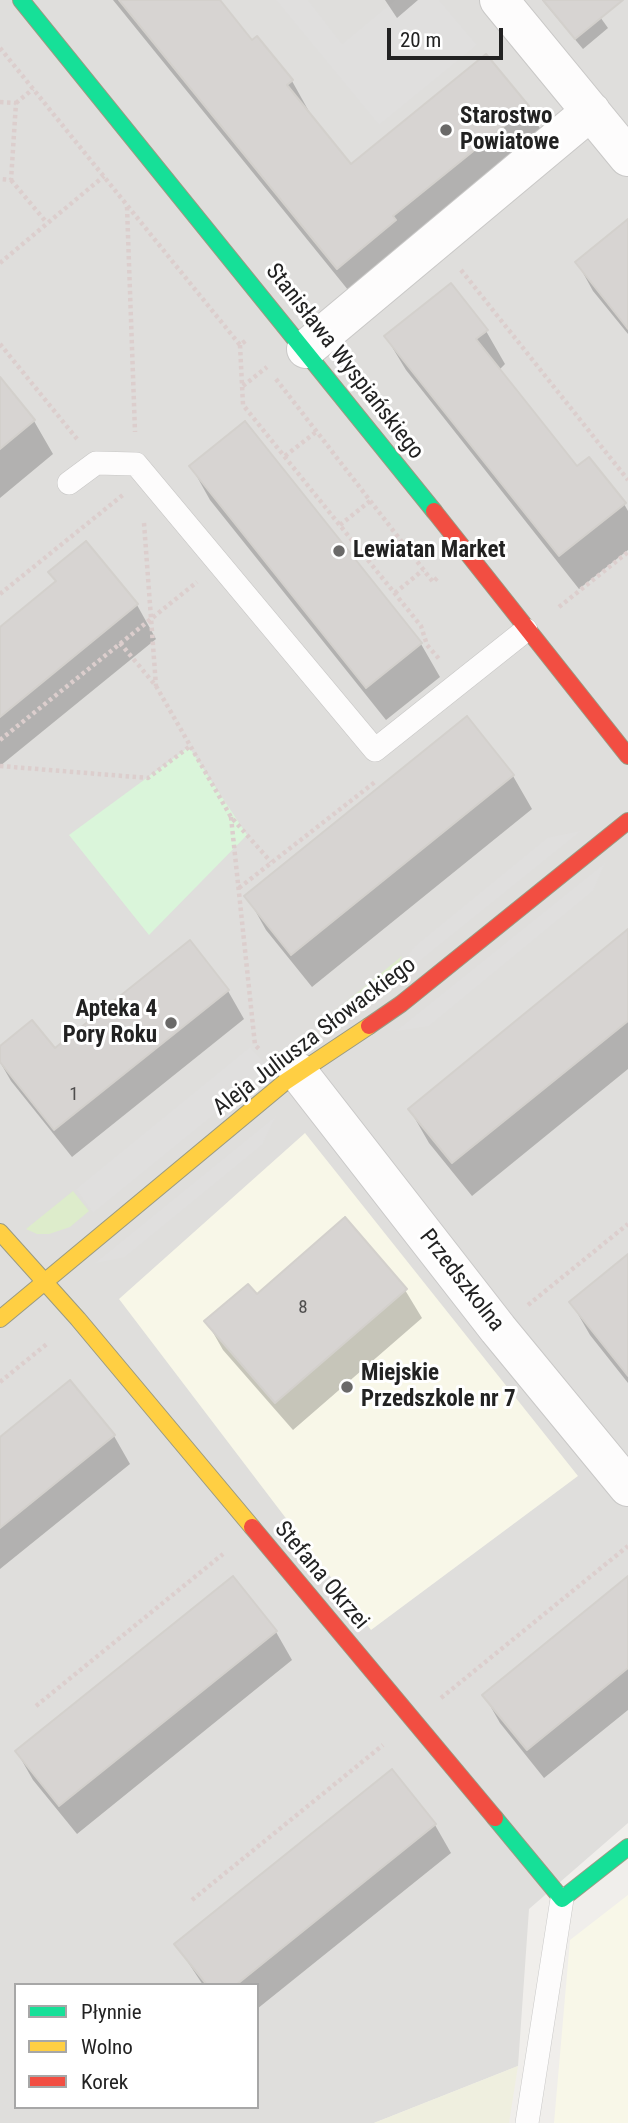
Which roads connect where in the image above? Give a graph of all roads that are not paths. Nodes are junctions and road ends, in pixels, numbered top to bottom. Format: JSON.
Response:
{"nodes":[{"id":1,"x":21,"y":0,"type":"edge"},
{"id":2,"x":499,"y":0,"type":"edge"},
{"id":3,"x":591,"y":111,"type":"junction"},
{"id":4,"x":624,"y":143,"type":"edge"},
{"id":5,"x":306,"y":349,"type":"junction"},
{"id":6,"x":69,"y":483,"type":"dead end"},
{"id":7,"x":528,"y":631,"type":"junction"},
{"id":8,"x":628,"y":756,"type":"edge"},
{"id":9,"x":628,"y":821,"type":"edge"},
{"id":10,"x":291,"y":1077,"type":"junction"},
{"id":11,"x":0,"y":1232,"type":"edge"},
{"id":12,"x":43,"y":1283,"type":"junction"},
{"id":13,"x":0,"y":1319,"type":"edge"},
{"id":14,"x":628,"y":1487,"type":"edge"},
{"id":15,"x":628,"y":1847,"type":"edge"},
{"id":16,"x":562,"y":1899,"type":"junction"},
{"id":17,"x":527,"y":2123,"type":"edge"}],
"edges":[{"from":1,"to":5,"type":"street","name":"Stanisława Wyspiańskiego"},
{"from":2,"to":3,"type":"street"},
{"from":3,"to":4,"type":"street"},
{"from":3,"to":5,"type":"street"},
{"from":5,"to":7,"type":"street","name":"Stanisława Wyspiańskiego"},
{"from":6,"to":7,"type":"lane"},
{"from":7,"to":8,"type":"street","name":"Stanisława Wyspiańskiego"},
{"from":9,"to":10,"type":"street","name":"Aleja Juliusza Słowackiego"},
{"from":10,"to":12,"type":"street","name":"Aleja Juliusza Słowackiego"},
{"from":10,"to":14,"type":"street","name":"Przedszkolna"},
{"from":11,"to":12,"type":"street","name":"Stefana Okrzei"},
{"from":12,"to":13,"type":"street","name":"Aleja Juliusza Słowackiego"},
{"from":12,"to":16,"type":"street","name":"Stefana Okrzei"},
{"from":15,"to":16,"type":"street"},
{"from":16,"to":17,"type":"lane"}]}
